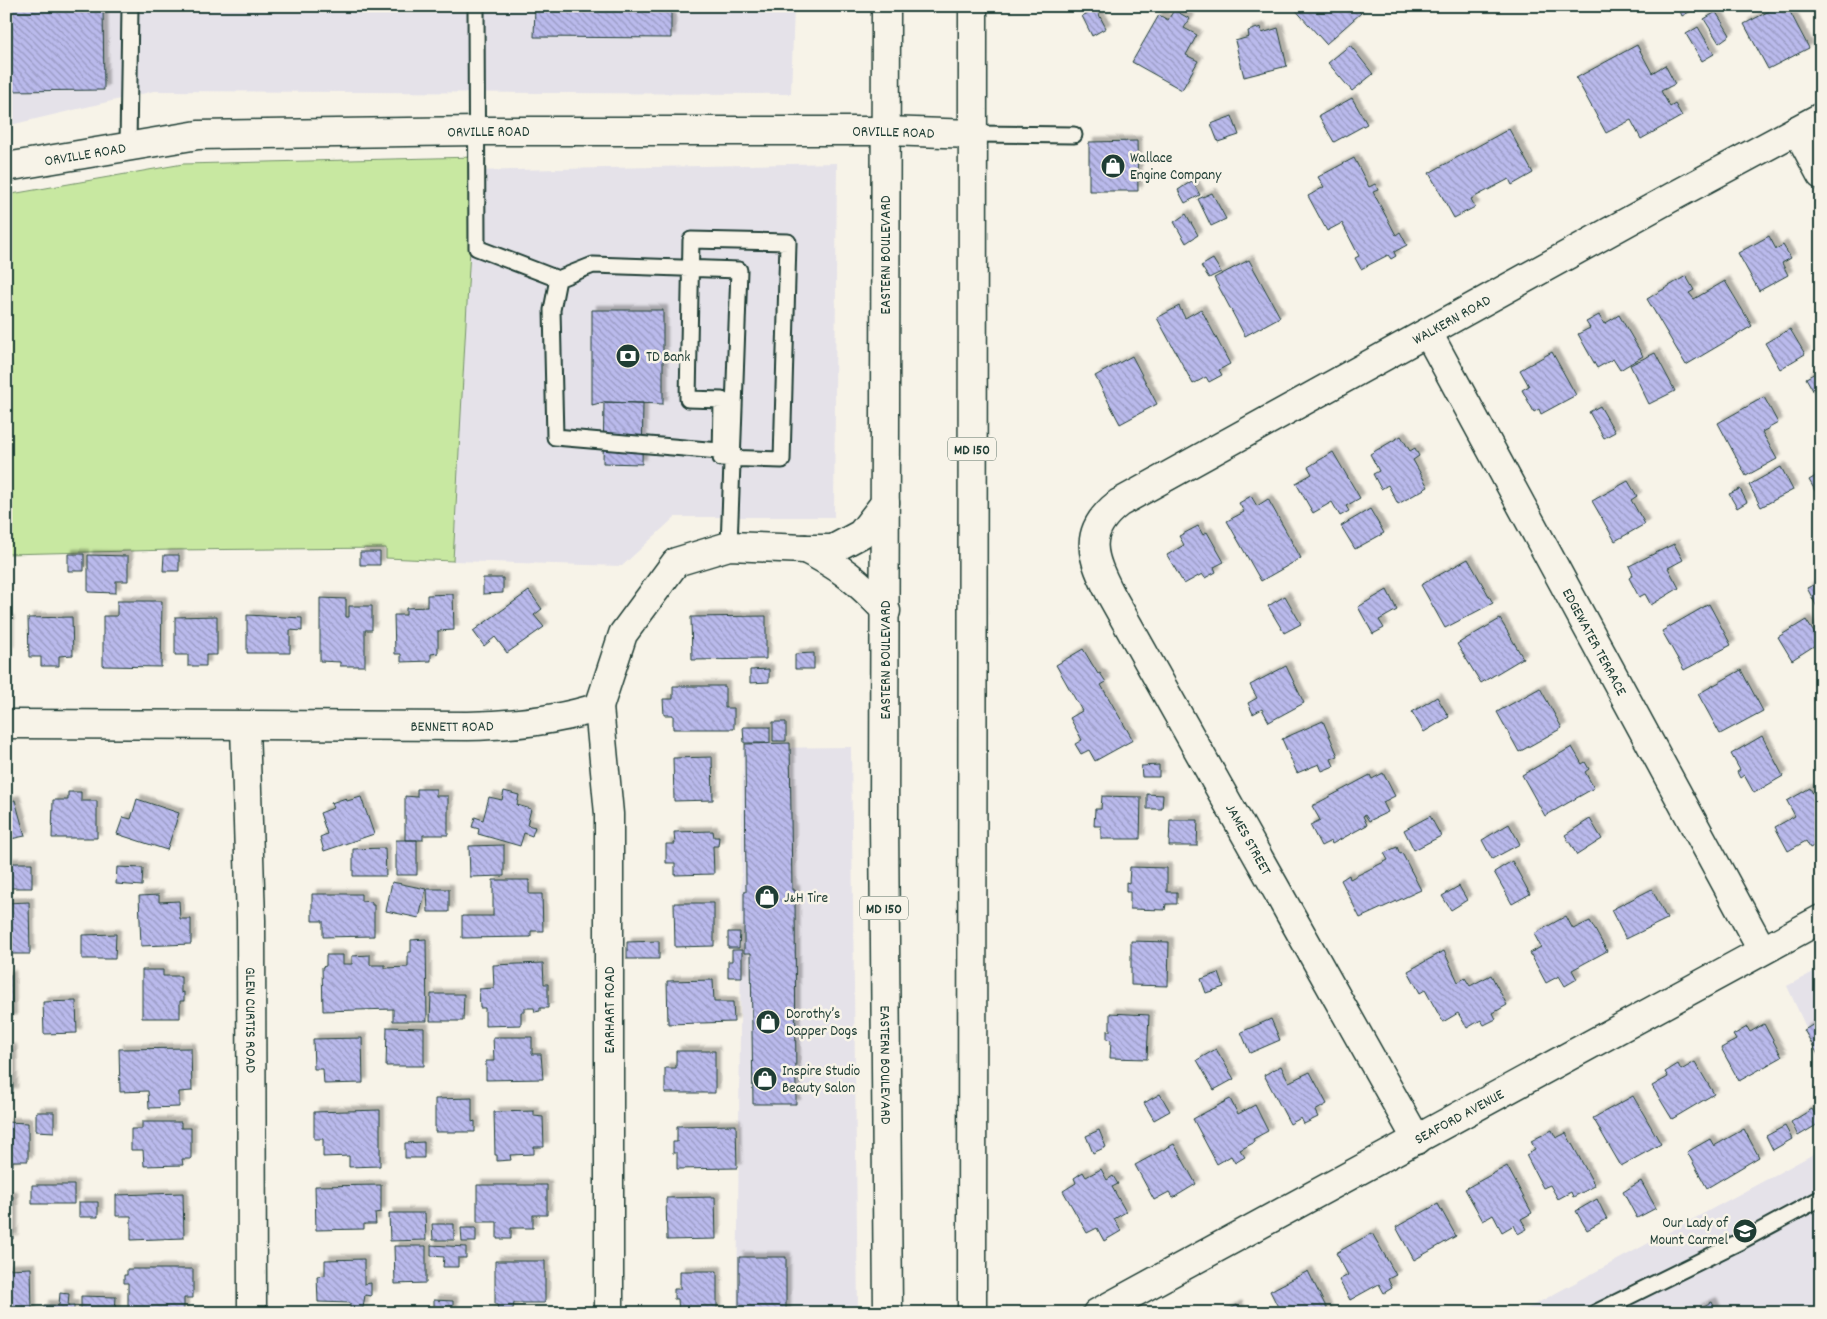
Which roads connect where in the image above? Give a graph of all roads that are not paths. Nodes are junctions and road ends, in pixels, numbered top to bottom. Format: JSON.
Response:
{"nodes":[{"id":1,"x":130,"y":6,"type":"edge"},
{"id":2,"x":476,"y":6,"type":"edge"},
{"id":3,"x":886,"y":6,"type":"edge"},
{"id":4,"x":973,"y":6,"type":"edge"},
{"id":5,"x":1809,"y":124,"type":"edge"},
{"id":6,"x":478,"y":131,"type":"junction"},
{"id":7,"x":886,"y":131,"type":"junction"},
{"id":8,"x":973,"y":134,"type":"junction"},
{"id":9,"x":1074,"y":135,"type":"dead end"},
{"id":10,"x":128,"y":147,"type":"junction"},
{"id":11,"x":6,"y":167,"type":"edge"},
{"id":12,"x":1821,"y":175,"type":"edge"},
{"id":13,"x":691,"y":269,"type":"junction"},
{"id":14,"x":558,"y":278,"type":"junction"},
{"id":15,"x":1428,"y":333,"type":"junction"},
{"id":16,"x":732,"y":452,"type":"junction"},
{"id":17,"x":885,"y":503,"type":"junction"},
{"id":18,"x":1094,"y":534,"type":"joint"},
{"id":19,"x":729,"y":546,"type":"junction"},
{"id":20,"x":805,"y":550,"type":"junction"},
{"id":21,"x":886,"y":611,"type":"junction"},
{"id":22,"x":599,"y":707,"type":"junction"},
{"id":23,"x":6,"y":724,"type":"edge"},
{"id":24,"x":245,"y":726,"type":"junction"},
{"id":25,"x":1821,"y":919,"type":"edge"},
{"id":26,"x":1762,"y":950,"type":"junction"},
{"id":27,"x":1417,"y":1140,"type":"junction"},
{"id":28,"x":1821,"y":1198,"type":"edge"},
{"id":29,"x":252,"y":1313,"type":"edge"},
{"id":30,"x":609,"y":1313,"type":"edge"},
{"id":31,"x":888,"y":1313,"type":"edge"},
{"id":32,"x":972,"y":1313,"type":"edge"},
{"id":33,"x":1097,"y":1313,"type":"edge"},
{"id":34,"x":1595,"y":1313,"type":"edge"}],
"edges":[{"from":1,"to":10,"type":"lane"},
{"from":2,"to":6,"type":"lane"},
{"from":3,"to":7,"type":"street","name":"EASTERN BOULEVARD","number":"MD 150"},
{"from":4,"to":8,"type":"street","number":"MD 150"},
{"from":5,"to":12,"type":"street"},
{"from":5,"to":15,"type":"street","name":"WALKERN ROAD"},
{"from":6,"to":7,"type":"street","name":"ORVILLE ROAD"},
{"from":6,"to":10,"type":"street","name":"ORVILLE ROAD"},
{"from":6,"to":14,"type":"lane"},
{"from":7,"to":8,"type":"street","name":"ORVILLE ROAD"},
{"from":7,"to":17,"type":"street","name":"EASTERN BOULEVARD","number":"MD 150"},
{"from":8,"to":9,"type":"lane"},
{"from":8,"to":32,"type":"street","number":"MD 150"},
{"from":10,"to":11,"type":"street","name":"ORVILLE ROAD"},
{"from":13,"to":13,"type":"lane"},
{"from":13,"to":14,"type":"lane"},
{"from":13,"to":16,"type":"lane"},
{"from":14,"to":16,"type":"lane"},
{"from":15,"to":18,"type":"street","name":"WALKERN ROAD"},
{"from":15,"to":26,"type":"street","name":"EDGEWATER TERRACE"},
{"from":16,"to":19,"type":"lane"},
{"from":17,"to":20,"type":"street"},
{"from":17,"to":21,"type":"street","name":"EASTERN BOULEVARD","number":"MD 150"},
{"from":18,"to":27,"type":"street","name":"JAMES STREET"},
{"from":19,"to":20,"type":"street"},
{"from":19,"to":22,"type":"street"},
{"from":20,"to":21,"type":"street"},
{"from":21,"to":31,"type":"street","name":"EASTERN BOULEVARD","number":"MD 150"},
{"from":22,"to":24,"type":"street","name":"BENNETT ROAD"},
{"from":22,"to":30,"type":"street","name":"EARHART ROAD"},
{"from":23,"to":24,"type":"street","name":"BENNETT ROAD"},
{"from":24,"to":29,"type":"street","name":"GLEN CURTIS ROAD"},
{"from":25,"to":26,"type":"street","name":"SEAFORD AVENUE"},
{"from":26,"to":27,"type":"street","name":"SEAFORD AVENUE"},
{"from":27,"to":33,"type":"street","name":"SEAFORD AVENUE"},
{"from":28,"to":34,"type":"lane"}]}
